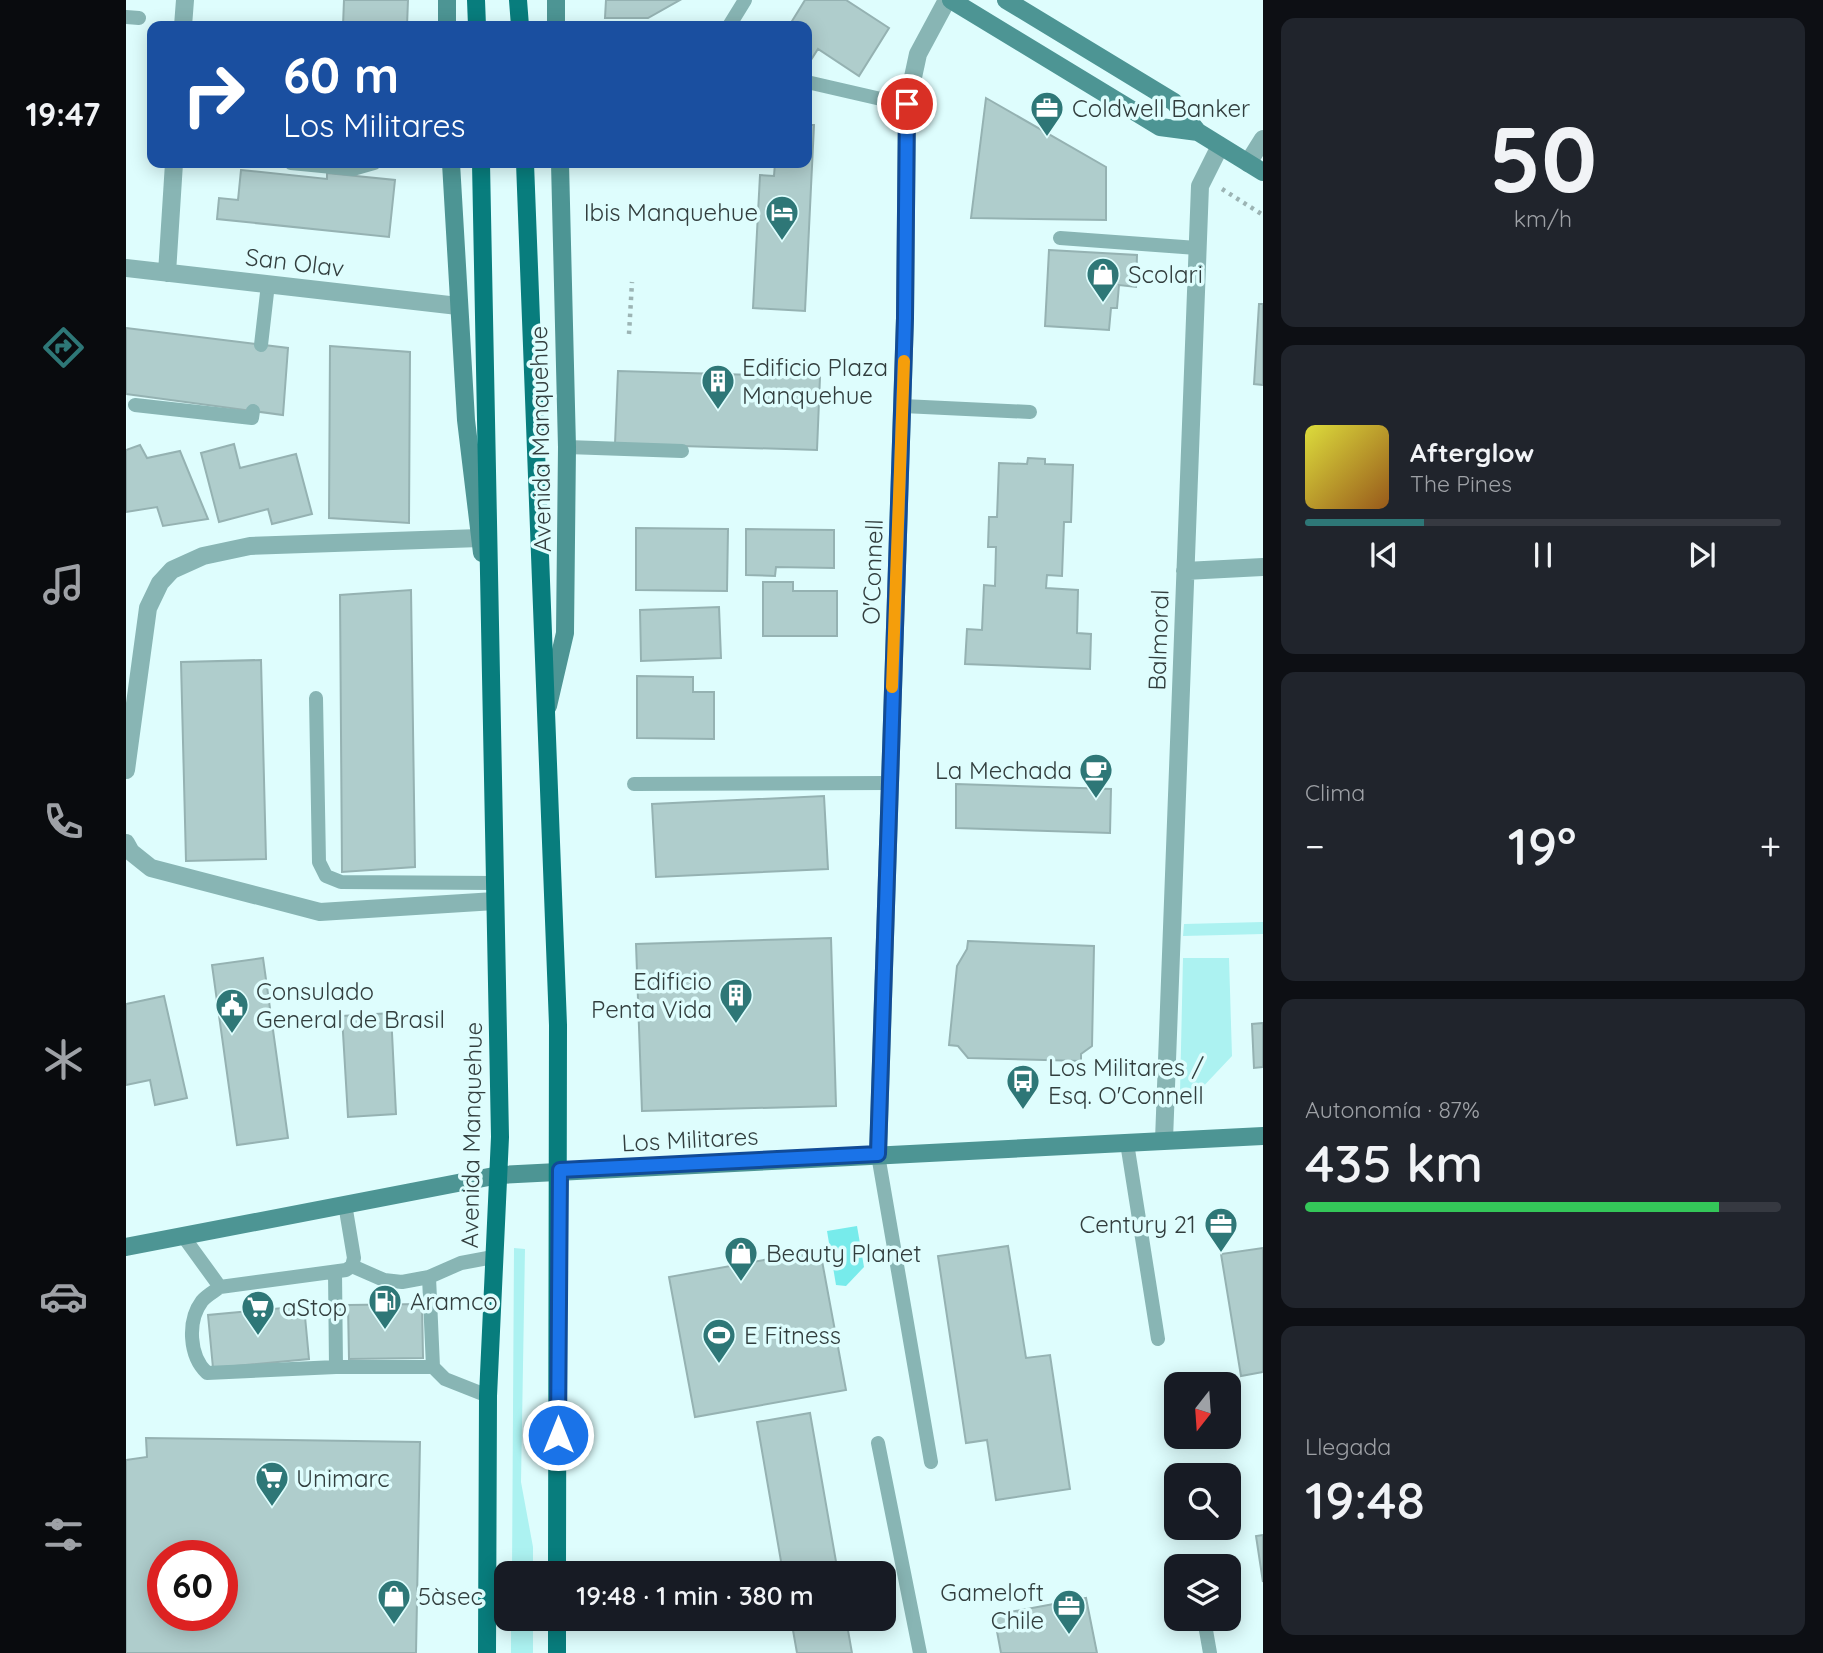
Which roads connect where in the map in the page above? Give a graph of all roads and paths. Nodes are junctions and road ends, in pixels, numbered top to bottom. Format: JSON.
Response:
{"nodes":[{"id":1,"x":185,"y":0,"type":"edge"},
{"id":2,"x":447,"y":0,"type":"edge"},
{"id":3,"x":476,"y":0,"type":"edge"},
{"id":4,"x":519,"y":0,"type":"edge"},
{"id":5,"x":556,"y":0,"type":"edge"},
{"id":6,"x":745,"y":0,"type":"edge"},
{"id":7,"x":949,"y":0,"type":"edge"},
{"id":8,"x":1006,"y":0,"type":"edge"},
{"id":9,"x":183,"y":21,"type":"edge"},
{"id":10,"x":447,"y":21,"type":"edge"},
{"id":11,"x":477,"y":21,"type":"edge"},
{"id":12,"x":520,"y":21,"type":"edge"},
{"id":13,"x":556,"y":21,"type":"edge"},
{"id":14,"x":732,"y":21,"type":"edge"},
{"id":15,"x":812,"y":83,"type":"edge"},
{"id":16,"x":907,"y":104,"type":"junction"},
{"id":17,"x":1198,"y":132,"type":"junction"},
{"id":18,"x":1263,"y":139,"type":"edge"},
{"id":19,"x":1220,"y":146,"type":"junction"},
{"id":20,"x":174,"y":168,"type":"edge"},
{"id":21,"x":451,"y":168,"type":"edge"},
{"id":22,"x":481,"y":168,"type":"edge"},
{"id":23,"x":525,"y":168,"type":"edge"},
{"id":24,"x":560,"y":168,"type":"edge"},
{"id":25,"x":1256,"y":168,"type":"edge"},
{"id":26,"x":1203,"y":177,"type":"junction"},
{"id":27,"x":1263,"y":215,"type":"edge"},
{"id":28,"x":1060,"y":238,"type":"dead end"},
{"id":29,"x":1197,"y":248,"type":"junction"},
{"id":30,"x":126,"y":268,"type":"edge"},
{"id":31,"x":167,"y":273,"type":"junction"},
{"id":32,"x":632,"y":282,"type":"dead end"},
{"id":33,"x":268,"y":284,"type":"junction"},
{"id":34,"x":458,"y":306,"type":"junction"},
{"id":35,"x":629,"y":334,"type":"dead end"},
{"id":36,"x":261,"y":345,"type":"dead end"},
{"id":37,"x":135,"y":405,"type":"dead end"},
{"id":38,"x":903,"y":406,"type":"junction"},
{"id":39,"x":253,"y":411,"type":"dead end"},
{"id":40,"x":1030,"y":412,"type":"dead end"},
{"id":41,"x":567,"y":447,"type":"junction"},
{"id":42,"x":682,"y":451,"type":"dead end"},
{"id":43,"x":480,"y":538,"type":"junction"},
{"id":44,"x":1263,"y":567,"type":"edge"},
{"id":45,"x":1185,"y":571,"type":"junction"},
{"id":46,"x":491,"y":619,"type":"junction"},
{"id":47,"x":316,"y":698,"type":"dead end"},
{"id":48,"x":547,"y":713,"type":"junction"},
{"id":49,"x":126,"y":770,"type":"edge"},
{"id":50,"x":889,"y":783,"type":"junction"},
{"id":51,"x":634,"y":784,"type":"dead end"},
{"id":52,"x":126,"y":843,"type":"edge"},
{"id":53,"x":495,"y":883,"type":"junction"},
{"id":54,"x":495,"y":901,"type":"junction"},
{"id":55,"x":1263,"y":1136,"type":"edge"},
{"id":56,"x":1164,"y":1140,"type":"junction"},
{"id":57,"x":1128,"y":1143,"type":"junction"},
{"id":58,"x":878,"y":1154,"type":"junction"},
{"id":59,"x":560,"y":1170,"type":"junction"},
{"id":60,"x":499,"y":1175,"type":"junction"},
{"id":61,"x":345,"y":1204,"type":"junction"},
{"id":62,"x":183,"y":1236,"type":"junction"},
{"id":63,"x":126,"y":1247,"type":"edge"},
{"id":64,"x":493,"y":1257,"type":"junction"},
{"id":65,"x":352,"y":1266,"type":"junction"},
{"id":66,"x":335,"y":1272,"type":"junction"},
{"id":67,"x":429,"y":1277,"type":"junction"},
{"id":68,"x":220,"y":1287,"type":"junction"},
{"id":69,"x":1158,"y":1339,"type":"dead end"},
{"id":70,"x":336,"y":1367,"type":"junction"},
{"id":71,"x":433,"y":1367,"type":"junction"},
{"id":72,"x":488,"y":1396,"type":"junction"},
{"id":73,"x":878,"y":1443,"type":"dead end"},
{"id":74,"x":931,"y":1462,"type":"dead end"},
{"id":75,"x":557,"y":1561,"type":"edge"},
{"id":76,"x":557,"y":1631,"type":"edge"},
{"id":77,"x":1206,"y":1631,"type":"edge"},
{"id":78,"x":487,"y":1653,"type":"edge"},
{"id":79,"x":557,"y":1653,"type":"edge"},
{"id":80,"x":920,"y":1653,"type":"edge"},
{"id":81,"x":1210,"y":1653,"type":"edge"}],
"edges":[{"from":1,"to":9,"type":"street"},
{"from":2,"to":10,"type":"main road"},
{"from":3,"to":11,"type":"main road"},
{"from":4,"to":12,"type":"main road"},
{"from":5,"to":13,"type":"main road"},
{"from":6,"to":14,"type":"lane"},
{"from":7,"to":16,"type":"street","name":"O'Connell"},
{"from":7,"to":17,"type":"main road"},
{"from":8,"to":17,"type":"main road"},
{"from":15,"to":16,"type":"lane"},
{"from":16,"to":38,"type":"street","name":"O'Connell"},
{"from":17,"to":19,"type":"main road"},
{"from":18,"to":25,"type":"street"},
{"from":19,"to":25,"type":"main road"},
{"from":19,"to":26,"type":"street","name":"Balmoral"},
{"from":20,"to":31,"type":"street"},
{"from":21,"to":34,"type":"main road","name":"Avenida Manquehue"},
{"from":22,"to":46,"type":"main road","name":"Avenida Manquehue"},
{"from":23,"to":48,"type":"main road","name":"Avenida Manquehue"},
{"from":24,"to":41,"type":"main road","name":"Avenida Manquehue"},
{"from":26,"to":27,"type":"path"},
{"from":26,"to":29,"type":"street","name":"Balmoral"},
{"from":28,"to":29,"type":"lane"},
{"from":29,"to":45,"type":"street","name":"Balmoral"},
{"from":30,"to":31,"type":"street","name":"San Olav"},
{"from":31,"to":33,"type":"street","name":"San Olav"},
{"from":32,"to":35,"type":"path"},
{"from":33,"to":34,"type":"street","name":"San Olav"},
{"from":33,"to":36,"type":"lane"},
{"from":34,"to":43,"type":"main road","name":"Avenida Manquehue"},
{"from":37,"to":39,"type":"lane"},
{"from":38,"to":40,"type":"lane"},
{"from":38,"to":50,"type":"street","name":"O'Connell"},
{"from":41,"to":42,"type":"lane"},
{"from":41,"to":48,"type":"main road","name":"Avenida Manquehue"},
{"from":43,"to":46,"type":"main road","name":"Avenida Manquehue"},
{"from":43,"to":49,"type":"street"},
{"from":44,"to":45,"type":"street"},
{"from":45,"to":56,"type":"street","name":"Balmoral"},
{"from":46,"to":53,"type":"main road","name":"Avenida Manquehue"},
{"from":47,"to":53,"type":"lane"},
{"from":48,"to":59,"type":"main road","name":"Avenida Manquehue"},
{"from":50,"to":51,"type":"lane"},
{"from":50,"to":58,"type":"street","name":"O'Connell"},
{"from":52,"to":54,"type":"street"},
{"from":53,"to":54,"type":"main road","name":"Avenida Manquehue"},
{"from":54,"to":60,"type":"main road","name":"Avenida Manquehue"},
{"from":55,"to":56,"type":"main road","name":"Los Militares"},
{"from":56,"to":57,"type":"main road","name":"Los Militares"},
{"from":57,"to":58,"type":"main road","name":"Los Militares"},
{"from":57,"to":69,"type":"lane"},
{"from":58,"to":59,"type":"main road","name":"Los Militares"},
{"from":58,"to":74,"type":"lane"},
{"from":59,"to":60,"type":"main road","name":"Los Militares"},
{"from":59,"to":75,"type":"main road","name":"Avenida Manquehue"},
{"from":60,"to":61,"type":"main road","name":"Los Militares"},
{"from":60,"to":64,"type":"main road","name":"Avenida Manquehue"},
{"from":61,"to":62,"type":"main road","name":"Los Militares"},
{"from":61,"to":65,"type":"lane"},
{"from":62,"to":63,"type":"main road","name":"Los Militares"},
{"from":62,"to":68,"type":"lane"},
{"from":64,"to":67,"type":"lane"},
{"from":64,"to":72,"type":"main road","name":"Avenida Manquehue"},
{"from":65,"to":66,"type":"lane"},
{"from":65,"to":67,"type":"lane"},
{"from":66,"to":68,"type":"lane"},
{"from":66,"to":70,"type":"lane"},
{"from":67,"to":71,"type":"lane"},
{"from":68,"to":70,"type":"lane"},
{"from":70,"to":71,"type":"lane"},
{"from":71,"to":72,"type":"lane"},
{"from":72,"to":78,"type":"main road","name":"Avenida Manquehue"},
{"from":73,"to":80,"type":"lane"},
{"from":76,"to":79,"type":"main road"},
{"from":77,"to":81,"type":"lane"}]}
